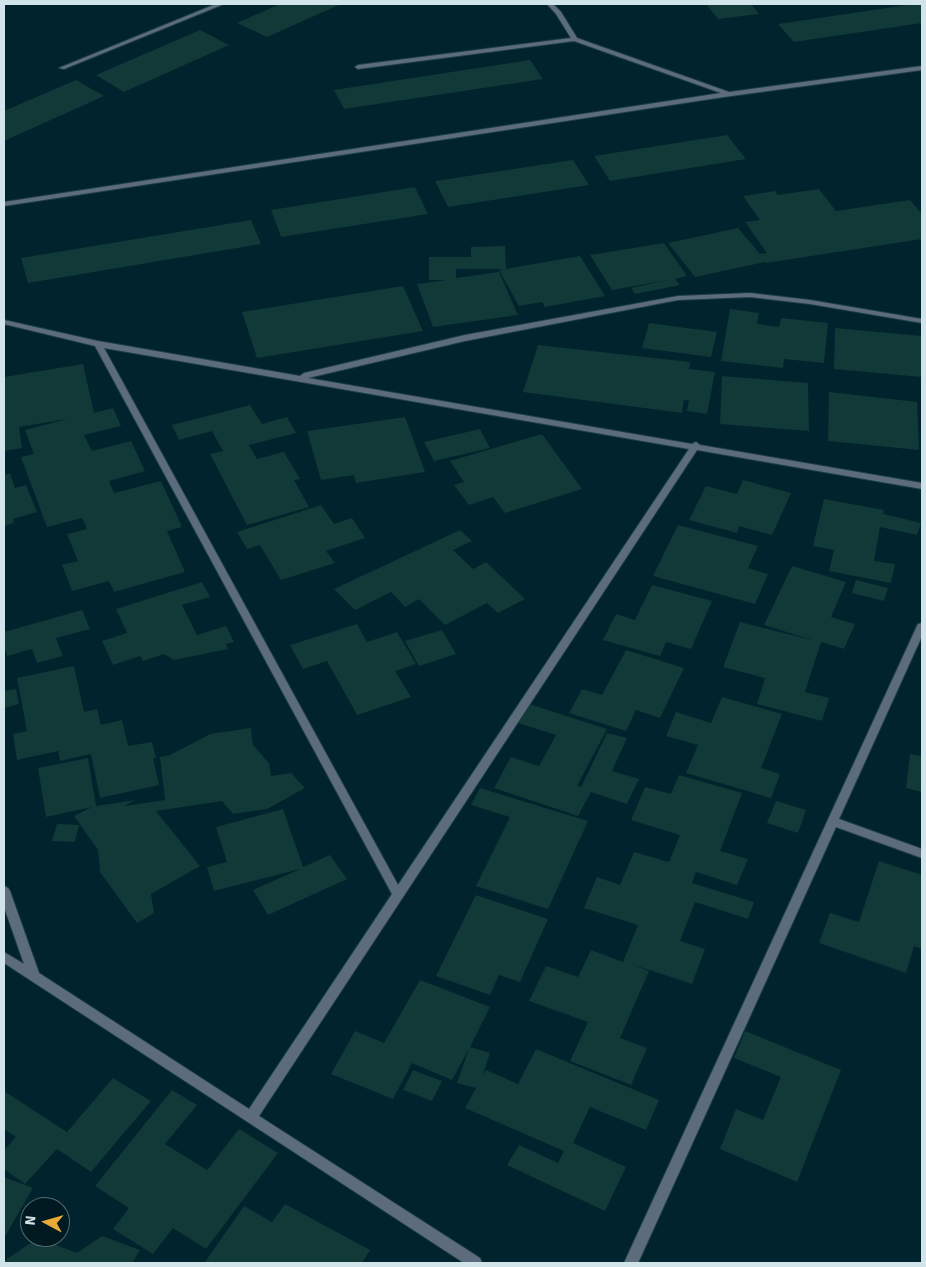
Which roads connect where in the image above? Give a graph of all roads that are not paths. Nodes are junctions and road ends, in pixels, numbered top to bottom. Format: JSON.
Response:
{"nodes":[{"id":1,"x":221,"y":4,"type":"edge"},
{"id":2,"x":550,"y":4,"type":"edge"},
{"id":3,"x":575,"y":39,"type":"junction"},
{"id":4,"x":358,"y":67,"type":"dead end"},
{"id":5,"x":62,"y":68,"type":"dead end"},
{"id":6,"x":922,"y":68,"type":"edge"},
{"id":7,"x":729,"y":94,"type":"junction"},
{"id":8,"x":4,"y":204,"type":"edge"},
{"id":9,"x":922,"y":321,"type":"edge"},
{"id":10,"x":4,"y":322,"type":"edge"},
{"id":11,"x":98,"y":344,"type":"junction"},
{"id":12,"x":298,"y":378,"type":"junction"},
{"id":13,"x":696,"y":445,"type":"junction"},
{"id":14,"x":922,"y":486,"type":"edge"},
{"id":15,"x":922,"y":626,"type":"edge"},
{"id":16,"x":833,"y":821,"type":"junction"},
{"id":17,"x":922,"y":854,"type":"edge"},
{"id":18,"x":4,"y":891,"type":"edge"},
{"id":19,"x":398,"y":895,"type":"junction"},
{"id":20,"x":4,"y":957,"type":"edge"},
{"id":21,"x":34,"y":976,"type":"junction"},
{"id":22,"x":250,"y":1118,"type":"junction"},
{"id":23,"x":475,"y":1263,"type":"edge"},
{"id":24,"x":631,"y":1263,"type":"edge"}],
"edges":[{"from":1,"to":5,"type":"street"},
{"from":2,"to":3,"type":"street"},
{"from":3,"to":4,"type":"street"},
{"from":3,"to":7,"type":"street"},
{"from":6,"to":7,"type":"street"},
{"from":7,"to":8,"type":"street"},
{"from":9,"to":12,"type":"street"},
{"from":10,"to":11,"type":"street"},
{"from":11,"to":12,"type":"street"},
{"from":11,"to":19,"type":"street"},
{"from":12,"to":13,"type":"street"},
{"from":13,"to":14,"type":"street"},
{"from":13,"to":19,"type":"street"},
{"from":15,"to":16,"type":"street"},
{"from":16,"to":17,"type":"street"},
{"from":16,"to":24,"type":"street"},
{"from":18,"to":21,"type":"street"},
{"from":19,"to":22,"type":"street"},
{"from":20,"to":21,"type":"street"},
{"from":21,"to":22,"type":"street"},
{"from":22,"to":23,"type":"street"}]}
